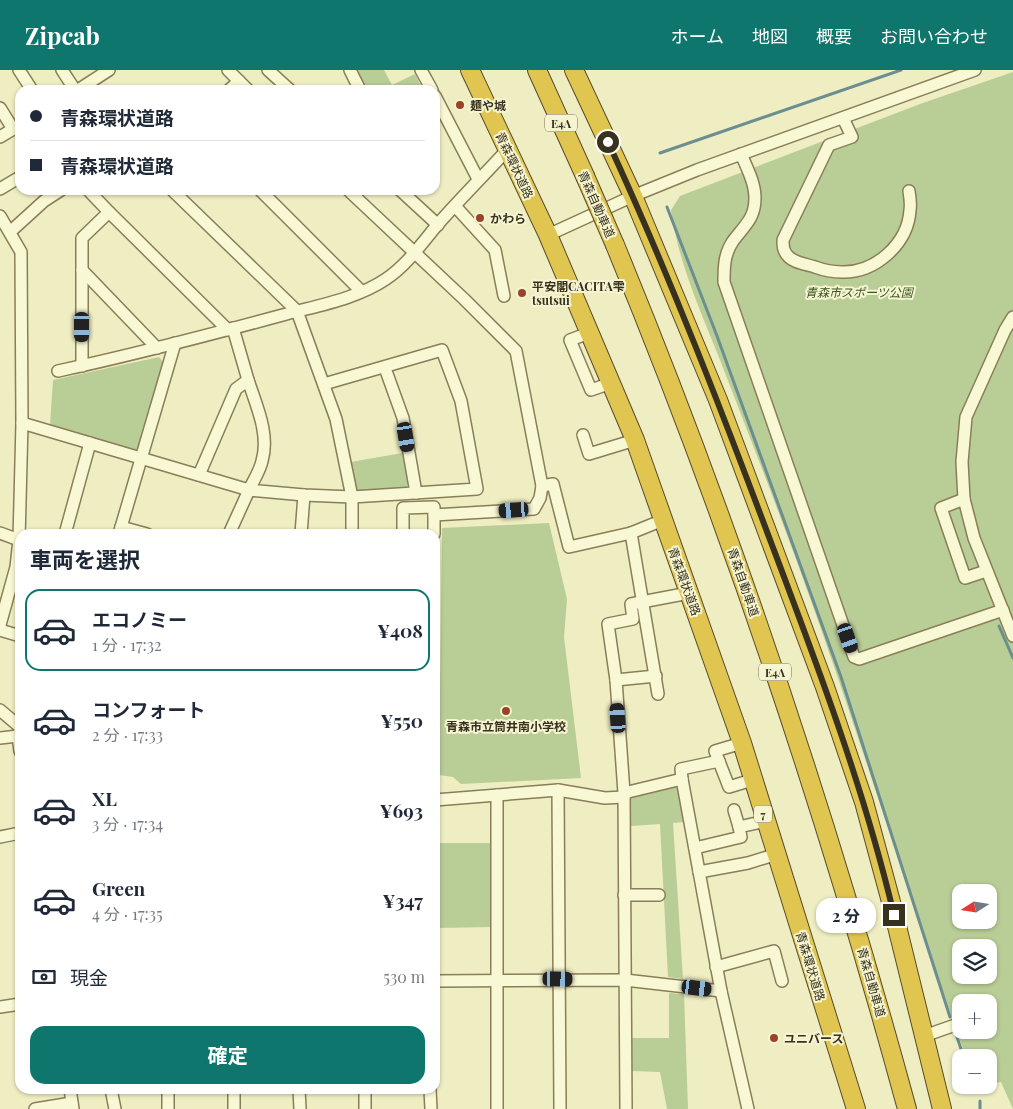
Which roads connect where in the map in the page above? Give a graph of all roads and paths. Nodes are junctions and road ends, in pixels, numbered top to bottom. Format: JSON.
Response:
{"nodes":[{"id":1,"x":19,"y":70,"type":"edge"},
{"id":2,"x":62,"y":70,"type":"edge"},
{"id":3,"x":228,"y":70,"type":"edge"},
{"id":4,"x":268,"y":70,"type":"edge"},
{"id":5,"x":350,"y":70,"type":"edge"},
{"id":6,"x":421,"y":70,"type":"edge"},
{"id":7,"x":470,"y":70,"type":"edge"},
{"id":8,"x":537,"y":70,"type":"edge"},
{"id":9,"x":574,"y":70,"type":"edge"},
{"id":10,"x":975,"y":70,"type":"edge"},
{"id":11,"x":106,"y":71,"type":"edge"},
{"id":12,"x":239,"y":81,"type":"junction"},
{"id":13,"x":29,"y":85,"type":"edge"},
{"id":14,"x":72,"y":85,"type":"edge"},
{"id":15,"x":84,"y":85,"type":"edge"},
{"id":16,"x":234,"y":85,"type":"edge"},
{"id":17,"x":243,"y":85,"type":"edge"},
{"id":18,"x":284,"y":85,"type":"edge"},
{"id":19,"x":358,"y":85,"type":"edge"},
{"id":20,"x":429,"y":85,"type":"edge"},
{"id":21,"x":440,"y":106,"type":"edge"},
{"id":22,"x":0,"y":108,"type":"edge"},
{"id":23,"x":844,"y":118,"type":"junction"},
{"id":24,"x":15,"y":125,"type":"edge"},
{"id":25,"x":15,"y":128,"type":"edge"},
{"id":26,"x":0,"y":137,"type":"edge"},
{"id":27,"x":508,"y":149,"type":"junction"},
{"id":28,"x":741,"y":154,"type":"junction"},
{"id":29,"x":478,"y":179,"type":"junction"},
{"id":30,"x":15,"y":180,"type":"edge"},
{"id":31,"x":0,"y":189,"type":"edge"},
{"id":32,"x":909,"y":191,"type":"dead end"},
{"id":33,"x":53,"y":195,"type":"edge"},
{"id":34,"x":93,"y":195,"type":"edge"},
{"id":35,"x":177,"y":195,"type":"edge"},
{"id":36,"x":265,"y":195,"type":"edge"},
{"id":37,"x":353,"y":195,"type":"edge"},
{"id":38,"x":405,"y":195,"type":"edge"},
{"id":39,"x":414,"y":195,"type":"edge"},
{"id":40,"x":633,"y":196,"type":"junction"},
{"id":41,"x":455,"y":206,"type":"junction"},
{"id":42,"x":421,"y":210,"type":"junction"},
{"id":43,"x":109,"y":212,"type":"junction"},
{"id":44,"x":0,"y":216,"type":"edge"},
{"id":45,"x":438,"y":225,"type":"junction"},
{"id":46,"x":10,"y":232,"type":"junction"},
{"id":47,"x":548,"y":235,"type":"junction"},
{"id":48,"x":414,"y":253,"type":"junction"},
{"id":49,"x":82,"y":270,"type":"junction"},
{"id":50,"x":361,"y":291,"type":"junction"},
{"id":51,"x":504,"y":296,"type":"dead end"},
{"id":52,"x":297,"y":311,"type":"junction"},
{"id":53,"x":1013,"y":317,"type":"edge"},
{"id":54,"x":230,"y":329,"type":"junction"},
{"id":55,"x":590,"y":333,"type":"junction"},
{"id":56,"x":175,"y":343,"type":"junction"},
{"id":57,"x":157,"y":348,"type":"junction"},
{"id":58,"x":600,"y":359,"type":"junction"},
{"id":59,"x":82,"y":366,"type":"junction"},
{"id":60,"x":581,"y":366,"type":"junction"},
{"id":61,"x":385,"y":368,"type":"junction"},
{"id":62,"x":58,"y":371,"type":"dead end"},
{"id":63,"x":248,"y":380,"type":"junction"},
{"id":64,"x":610,"y":383,"type":"junction"},
{"id":65,"x":324,"y":384,"type":"junction"},
{"id":66,"x":22,"y":423,"type":"junction"},
{"id":67,"x":583,"y":435,"type":"dead end"},
{"id":68,"x":635,"y":440,"type":"junction"},
{"id":69,"x":90,"y":443,"type":"junction"},
{"id":70,"x":141,"y":458,"type":"junction"},
{"id":71,"x":200,"y":475,"type":"junction"},
{"id":72,"x":542,"y":486,"type":"junction"},
{"id":73,"x":249,"y":490,"type":"junction"},
{"id":74,"x":416,"y":493,"type":"junction"},
{"id":75,"x":304,"y":495,"type":"junction"},
{"id":76,"x":352,"y":498,"type":"junction"},
{"id":77,"x":964,"y":499,"type":"junction"},
{"id":78,"x":434,"y":515,"type":"junction"},
{"id":79,"x":662,"y":520,"type":"junction"},
{"id":80,"x":19,"y":529,"type":"edge"},
{"id":81,"x":66,"y":529,"type":"edge"},
{"id":82,"x":120,"y":529,"type":"edge"},
{"id":83,"x":231,"y":529,"type":"edge"},
{"id":84,"x":301,"y":529,"type":"edge"},
{"id":85,"x":352,"y":529,"type":"edge"},
{"id":86,"x":403,"y":529,"type":"edge"},
{"id":87,"x":434,"y":529,"type":"edge"},
{"id":88,"x":0,"y":533,"type":"edge"},
{"id":89,"x":631,"y":533,"type":"junction"},
{"id":90,"x":15,"y":539,"type":"edge"},
{"id":91,"x":986,"y":571,"type":"junction"},
{"id":92,"x":15,"y":577,"type":"edge"},
{"id":93,"x":689,"y":593,"type":"junction"},
{"id":94,"x":643,"y":601,"type":"junction"},
{"id":95,"x":1003,"y":610,"type":"junction"},
{"id":96,"x":0,"y":624,"type":"edge"},
{"id":97,"x":0,"y":630,"type":"edge"},
{"id":98,"x":15,"y":634,"type":"edge"},
{"id":99,"x":1013,"y":636,"type":"edge"},
{"id":100,"x":656,"y":676,"type":"junction"},
{"id":101,"x":616,"y":680,"type":"junction"},
{"id":102,"x":658,"y":694,"type":"dead end"},
{"id":103,"x":0,"y":710,"type":"edge"},
{"id":104,"x":15,"y":727,"type":"edge"},
{"id":105,"x":15,"y":732,"type":"edge"},
{"id":106,"x":0,"y":738,"type":"edge"},
{"id":107,"x":742,"y":743,"type":"junction"},
{"id":108,"x":719,"y":761,"type":"junction"},
{"id":109,"x":682,"y":778,"type":"junction"},
{"id":110,"x":752,"y":780,"type":"junction"},
{"id":111,"x":558,"y":790,"type":"junction"},
{"id":112,"x":497,"y":795,"type":"junction"},
{"id":113,"x":624,"y":795,"type":"junction"},
{"id":114,"x":440,"y":800,"type":"edge"},
{"id":115,"x":734,"y":810,"type":"dead end"},
{"id":116,"x":765,"y":821,"type":"junction"},
{"id":117,"x":739,"y":827,"type":"junction"},
{"id":118,"x":15,"y":835,"type":"edge"},
{"id":119,"x":0,"y":837,"type":"edge"},
{"id":120,"x":695,"y":848,"type":"junction"},
{"id":121,"x":777,"y":854,"type":"junction"},
{"id":122,"x":699,"y":872,"type":"junction"},
{"id":123,"x":624,"y":895,"type":"junction"},
{"id":124,"x":659,"y":895,"type":"dead end"},
{"id":125,"x":716,"y":967,"type":"junction"},
{"id":126,"x":558,"y":979,"type":"junction"},
{"id":127,"x":498,"y":980,"type":"junction"},
{"id":128,"x":625,"y":980,"type":"junction"},
{"id":129,"x":440,"y":981,"type":"edge"},
{"id":130,"x":782,"y":981,"type":"dead end"},
{"id":131,"x":720,"y":991,"type":"junction"},
{"id":132,"x":15,"y":1005,"type":"edge"},
{"id":133,"x":0,"y":1007,"type":"edge"},
{"id":134,"x":952,"y":1026,"type":"edge"},
{"id":135,"x":924,"y":1036,"type":"junction"},
{"id":136,"x":112,"y":1094,"type":"edge"},
{"id":137,"x":168,"y":1094,"type":"edge"},
{"id":138,"x":234,"y":1094,"type":"edge"},
{"id":139,"x":300,"y":1094,"type":"edge"},
{"id":140,"x":364,"y":1094,"type":"edge"},
{"id":141,"x":430,"y":1094,"type":"edge"},
{"id":142,"x":73,"y":1106,"type":"edge"},
{"id":143,"x":939,"y":1108,"type":"edge"},
{"id":144,"x":35,"y":1109,"type":"edge"},
{"id":145,"x":114,"y":1109,"type":"edge"},
{"id":146,"x":168,"y":1109,"type":"edge"},
{"id":147,"x":234,"y":1109,"type":"edge"},
{"id":148,"x":300,"y":1109,"type":"edge"},
{"id":149,"x":365,"y":1109,"type":"edge"},
{"id":150,"x":430,"y":1109,"type":"edge"},
{"id":151,"x":498,"y":1109,"type":"edge"},
{"id":152,"x":560,"y":1109,"type":"edge"},
{"id":153,"x":626,"y":1109,"type":"edge"},
{"id":154,"x":748,"y":1109,"type":"edge"},
{"id":155,"x":856,"y":1109,"type":"edge"},
{"id":156,"x":908,"y":1109,"type":"edge"}],
"edges":[{"from":1,"to":13,"type":"street"},
{"from":2,"to":14,"type":"street"},
{"from":3,"to":12,"type":"street"},
{"from":4,"to":18,"type":"street"},
{"from":5,"to":19,"type":"street"},
{"from":6,"to":20,"type":"street"},
{"from":7,"to":27,"type":"highway","name":"青森環状道路","number":"7"},
{"from":8,"to":156,"type":"highway","name":"青森自動車道","number":"E4A","bridge":true},
{"from":9,"to":40,"type":"highway"},
{"from":10,"to":23,"type":"street"},
{"from":11,"to":15,"type":"street"},
{"from":12,"to":16,"type":"street"},
{"from":12,"to":17,"type":"street"},
{"from":21,"to":29,"type":"street"},
{"from":22,"to":24,"type":"street"},
{"from":23,"to":28,"type":"street"},
{"from":23,"to":32,"type":"street"},
{"from":25,"to":26,"type":"street"},
{"from":27,"to":29,"type":"street"},
{"from":27,"to":47,"type":"highway","name":"青森環状道路","number":"7"},
{"from":28,"to":40,"type":"street"},
{"from":28,"to":95,"type":"street"},
{"from":29,"to":41,"type":"street"},
{"from":30,"to":31,"type":"street"},
{"from":33,"to":46,"type":"street"},
{"from":34,"to":43,"type":"street"},
{"from":35,"to":52,"type":"street"},
{"from":36,"to":50,"type":"street"},
{"from":37,"to":48,"type":"street"},
{"from":38,"to":42,"type":"street"},
{"from":39,"to":42,"type":"street"},
{"from":40,"to":47,"type":"street"},
{"from":40,"to":135,"type":"highway"},
{"from":41,"to":45,"type":"street"},
{"from":41,"to":51,"type":"street"},
{"from":42,"to":45,"type":"street"},
{"from":43,"to":49,"type":"street"},
{"from":43,"to":54,"type":"street"},
{"from":44,"to":46,"type":"street"},
{"from":45,"to":48,"type":"street"},
{"from":46,"to":66,"type":"street"},
{"from":47,"to":55,"type":"highway","name":"青森環状道路","number":"7"},
{"from":48,"to":50,"type":"street"},
{"from":48,"to":72,"type":"street"},
{"from":49,"to":57,"type":"street"},
{"from":49,"to":59,"type":"street"},
{"from":50,"to":52,"type":"street"},
{"from":52,"to":54,"type":"street"},
{"from":52,"to":65,"type":"street"},
{"from":53,"to":77,"type":"street"},
{"from":54,"to":56,"type":"street"},
{"from":54,"to":63,"type":"street"},
{"from":55,"to":58,"type":"highway","name":"青森環状道路","number":"7"},
{"from":55,"to":60,"type":"street"},
{"from":56,"to":57,"type":"street"},
{"from":56,"to":70,"type":"street"},
{"from":57,"to":59,"type":"street"},
{"from":58,"to":60,"type":"street"},
{"from":58,"to":64,"type":"highway","name":"青森環状道路","number":"7"},
{"from":59,"to":62,"type":"street"},
{"from":60,"to":64,"type":"street"},
{"from":61,"to":65,"type":"street"},
{"from":61,"to":74,"type":"street"},
{"from":61,"to":74,"type":"street"},
{"from":63,"to":71,"type":"street"},
{"from":63,"to":73,"type":"street"},
{"from":64,"to":68,"type":"highway","name":"青森環状道路","number":"7"},
{"from":65,"to":76,"type":"street"},
{"from":66,"to":69,"type":"street"},
{"from":66,"to":80,"type":"street"},
{"from":67,"to":68,"type":"street"},
{"from":68,"to":79,"type":"highway","name":"青森環状道路","number":"7"},
{"from":69,"to":70,"type":"street"},
{"from":69,"to":81,"type":"street"},
{"from":70,"to":71,"type":"street"},
{"from":70,"to":82,"type":"street"},
{"from":71,"to":73,"type":"street"},
{"from":72,"to":78,"type":"street"},
{"from":72,"to":89,"type":"street"},
{"from":73,"to":75,"type":"street"},
{"from":73,"to":83,"type":"street"},
{"from":74,"to":76,"type":"street"},
{"from":75,"to":76,"type":"street"},
{"from":75,"to":84,"type":"street"},
{"from":76,"to":85,"type":"street"},
{"from":77,"to":91,"type":"street"},
{"from":77,"to":91,"type":"street"},
{"from":78,"to":86,"type":"street"},
{"from":78,"to":87,"type":"street"},
{"from":79,"to":89,"type":"street"},
{"from":79,"to":93,"type":"highway","name":"青森環状道路","number":"7"},
{"from":88,"to":90,"type":"street"},
{"from":89,"to":94,"type":"street"},
{"from":91,"to":95,"type":"street"},
{"from":92,"to":96,"type":"street"},
{"from":93,"to":94,"type":"street"},
{"from":93,"to":107,"type":"highway","name":"青森環状道路","number":"7"},
{"from":94,"to":100,"type":"street"},
{"from":94,"to":101,"type":"street"},
{"from":95,"to":99,"type":"street"},
{"from":97,"to":98,"type":"street"},
{"from":100,"to":101,"type":"street"},
{"from":100,"to":102,"type":"street"},
{"from":101,"to":113,"type":"street"},
{"from":103,"to":104,"type":"street"},
{"from":105,"to":106,"type":"street"},
{"from":107,"to":108,"type":"street"},
{"from":107,"to":110,"type":"highway","name":"青森環状道路","number":"7"},
{"from":108,"to":109,"type":"street"},
{"from":108,"to":110,"type":"street"},
{"from":109,"to":113,"type":"street"},
{"from":109,"to":120,"type":"street"},
{"from":110,"to":116,"type":"highway","name":"青森環状道路","number":"7"},
{"from":111,"to":112,"type":"street"},
{"from":111,"to":113,"type":"street"},
{"from":111,"to":126,"type":"street"},
{"from":112,"to":114,"type":"street"},
{"from":112,"to":127,"type":"street"},
{"from":113,"to":123,"type":"street"},
{"from":115,"to":117,"type":"street"},
{"from":116,"to":117,"type":"street"},
{"from":116,"to":121,"type":"highway","name":"青森環状道路","number":"7"},
{"from":117,"to":120,"type":"street"},
{"from":118,"to":119,"type":"street"},
{"from":120,"to":122,"type":"street"},
{"from":121,"to":122,"type":"street"},
{"from":121,"to":155,"type":"highway","name":"青森環状道路","number":"7"},
{"from":122,"to":125,"type":"street"},
{"from":123,"to":124,"type":"street"},
{"from":123,"to":128,"type":"street"},
{"from":125,"to":130,"type":"street"},
{"from":125,"to":131,"type":"street"},
{"from":126,"to":127,"type":"street"},
{"from":126,"to":128,"type":"street"},
{"from":126,"to":152,"type":"street"},
{"from":127,"to":129,"type":"street"},
{"from":127,"to":151,"type":"street"},
{"from":128,"to":131,"type":"street"},
{"from":128,"to":153,"type":"street"},
{"from":131,"to":154,"type":"street"},
{"from":132,"to":133,"type":"street"},
{"from":134,"to":135,"type":"street"},
{"from":135,"to":143,"type":"highway"},
{"from":136,"to":145,"type":"street"},
{"from":137,"to":146,"type":"street"},
{"from":138,"to":147,"type":"street"},
{"from":139,"to":148,"type":"street"},
{"from":140,"to":149,"type":"street"},
{"from":141,"to":150,"type":"street"},
{"from":142,"to":144,"type":"street"}]}
